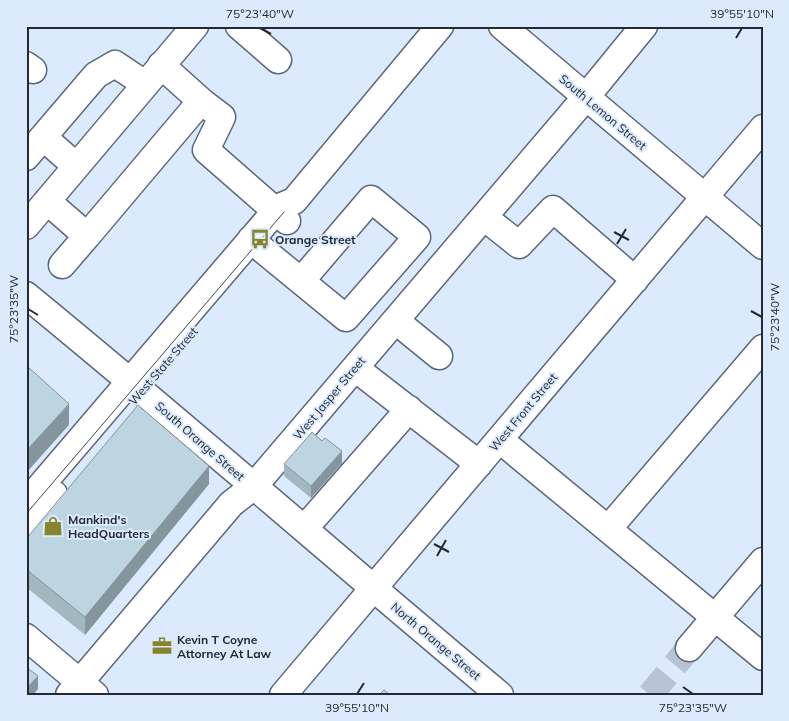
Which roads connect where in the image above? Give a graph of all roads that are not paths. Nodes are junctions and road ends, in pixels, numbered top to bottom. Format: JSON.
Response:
{"nodes":[{"id":1,"x":195,"y":26,"type":"edge"},
{"id":2,"x":239,"y":26,"type":"edge"},
{"id":3,"x":440,"y":26,"type":"edge"},
{"id":4,"x":502,"y":26,"type":"edge"},
{"id":5,"x":644,"y":26,"type":"edge"},
{"id":6,"x":278,"y":60,"type":"dead end"},
{"id":7,"x":149,"y":80,"type":"junction"},
{"id":8,"x":586,"y":97,"type":"junction"},
{"id":9,"x":201,"y":101,"type":"junction"},
{"id":10,"x":763,"y":128,"type":"edge"},
{"id":11,"x":34,"y":137,"type":"edge"},
{"id":12,"x":26,"y":157,"type":"edge"},
{"id":13,"x":76,"y":166,"type":"junction"},
{"id":14,"x":704,"y":197,"type":"junction"},
{"id":15,"x":47,"y":201,"type":"junction"},
{"id":16,"x":285,"y":211,"type":"junction"},
{"id":17,"x":484,"y":217,"type":"junction"},
{"id":18,"x":26,"y":226,"type":"edge"},
{"id":19,"x":88,"y":236,"type":"junction"},
{"id":20,"x":257,"y":244,"type":"junction"},
{"id":21,"x":763,"y":246,"type":"edge"},
{"id":22,"x":62,"y":265,"type":"dead end"},
{"id":23,"x":635,"y":280,"type":"junction"},
{"id":24,"x":301,"y":281,"type":"junction"},
{"id":25,"x":26,"y":295,"type":"edge"},
{"id":26,"x":396,"y":320,"type":"junction"},
{"id":27,"x":763,"y":348,"type":"edge"},
{"id":28,"x":439,"y":356,"type":"dead end"},
{"id":29,"x":355,"y":368,"type":"junction"},
{"id":30,"x":136,"y":386,"type":"junction"},
{"id":31,"x":408,"y":409,"type":"junction"},
{"id":32,"x":500,"y":440,"type":"junction"},
{"id":33,"x":479,"y":464,"type":"junction"},
{"id":34,"x":254,"y":486,"type":"junction"},
{"id":35,"x":26,"y":503,"type":"edge"},
{"id":36,"x":26,"y":527,"type":"edge"},
{"id":37,"x":304,"y":529,"type":"junction"},
{"id":38,"x":608,"y":529,"type":"junction"},
{"id":39,"x":763,"y":561,"type":"edge"},
{"id":40,"x":372,"y":588,"type":"junction"},
{"id":41,"x":715,"y":618,"type":"junction"},
{"id":42,"x":26,"y":637,"type":"edge"},
{"id":43,"x":689,"y":648,"type":"tunnel mouth"},
{"id":44,"x":763,"y":657,"type":"edge"},
{"id":45,"x":81,"y":691,"type":"edge"},
{"id":46,"x":283,"y":695,"type":"edge"},
{"id":47,"x":500,"y":695,"type":"edge"}],
"edges":[{"from":1,"to":7,"type":"street"},
{"from":2,"to":6,"type":"street"},
{"from":3,"to":16,"type":"street","name":"West State Street"},
{"from":4,"to":8,"type":"street","name":"South Lemon Street"},
{"from":5,"to":8,"type":"street","name":"West Jasper Street"},
{"from":7,"to":9,"type":"street"},
{"from":7,"to":11,"type":"street"},
{"from":7,"to":13,"type":"street"},
{"from":8,"to":14,"type":"street","name":"South Lemon Street"},
{"from":8,"to":17,"type":"street","name":"West Jasper Street"},
{"from":9,"to":16,"type":"street"},
{"from":9,"to":19,"type":"street"},
{"from":10,"to":14,"type":"street","name":"West Front Street"},
{"from":11,"to":12,"type":"street"},
{"from":11,"to":13,"type":"street"},
{"from":13,"to":15,"type":"street"},
{"from":14,"to":21,"type":"street","name":"South Lemon Street"},
{"from":14,"to":23,"type":"street","name":"West Front Street"},
{"from":15,"to":18,"type":"street"},
{"from":15,"to":19,"type":"street"},
{"from":16,"to":20,"type":"street","name":"West State Street"},
{"from":17,"to":23,"type":"street"},
{"from":17,"to":26,"type":"street","name":"West Jasper Street"},
{"from":19,"to":22,"type":"street"},
{"from":20,"to":24,"type":"street"},
{"from":20,"to":30,"type":"street","name":"West State Street"},
{"from":23,"to":32,"type":"street","name":"West Front Street"},
{"from":24,"to":24,"type":"street"},
{"from":25,"to":30,"type":"street","name":"South Orange Street"},
{"from":26,"to":28,"type":"street"},
{"from":26,"to":29,"type":"street","name":"West Jasper Street"},
{"from":27,"to":38,"type":"street"},
{"from":29,"to":31,"type":"street"},
{"from":29,"to":34,"type":"street","name":"West Jasper Street"},
{"from":30,"to":34,"type":"street","name":"South Orange Street"},
{"from":30,"to":35,"type":"street","name":"West State Street"},
{"from":30,"to":36,"type":"street","name":"West State Street"},
{"from":31,"to":33,"type":"street"},
{"from":31,"to":37,"type":"street"},
{"from":32,"to":33,"type":"street","name":"West Front Street"},
{"from":32,"to":38,"type":"street"},
{"from":33,"to":40,"type":"street","name":"West Front Street"},
{"from":34,"to":37,"type":"street","name":"South Orange Street"},
{"from":34,"to":45,"type":"street","name":"West Jasper Street"},
{"from":37,"to":40,"type":"street","name":"South Orange Street"},
{"from":38,"to":41,"type":"street"},
{"from":39,"to":41,"type":"street"},
{"from":40,"to":46,"type":"street","name":"West Front Street"},
{"from":40,"to":47,"type":"street","name":"North Orange Street"},
{"from":41,"to":43,"type":"street"},
{"from":41,"to":44,"type":"street"},
{"from":42,"to":45,"type":"street"}]}
